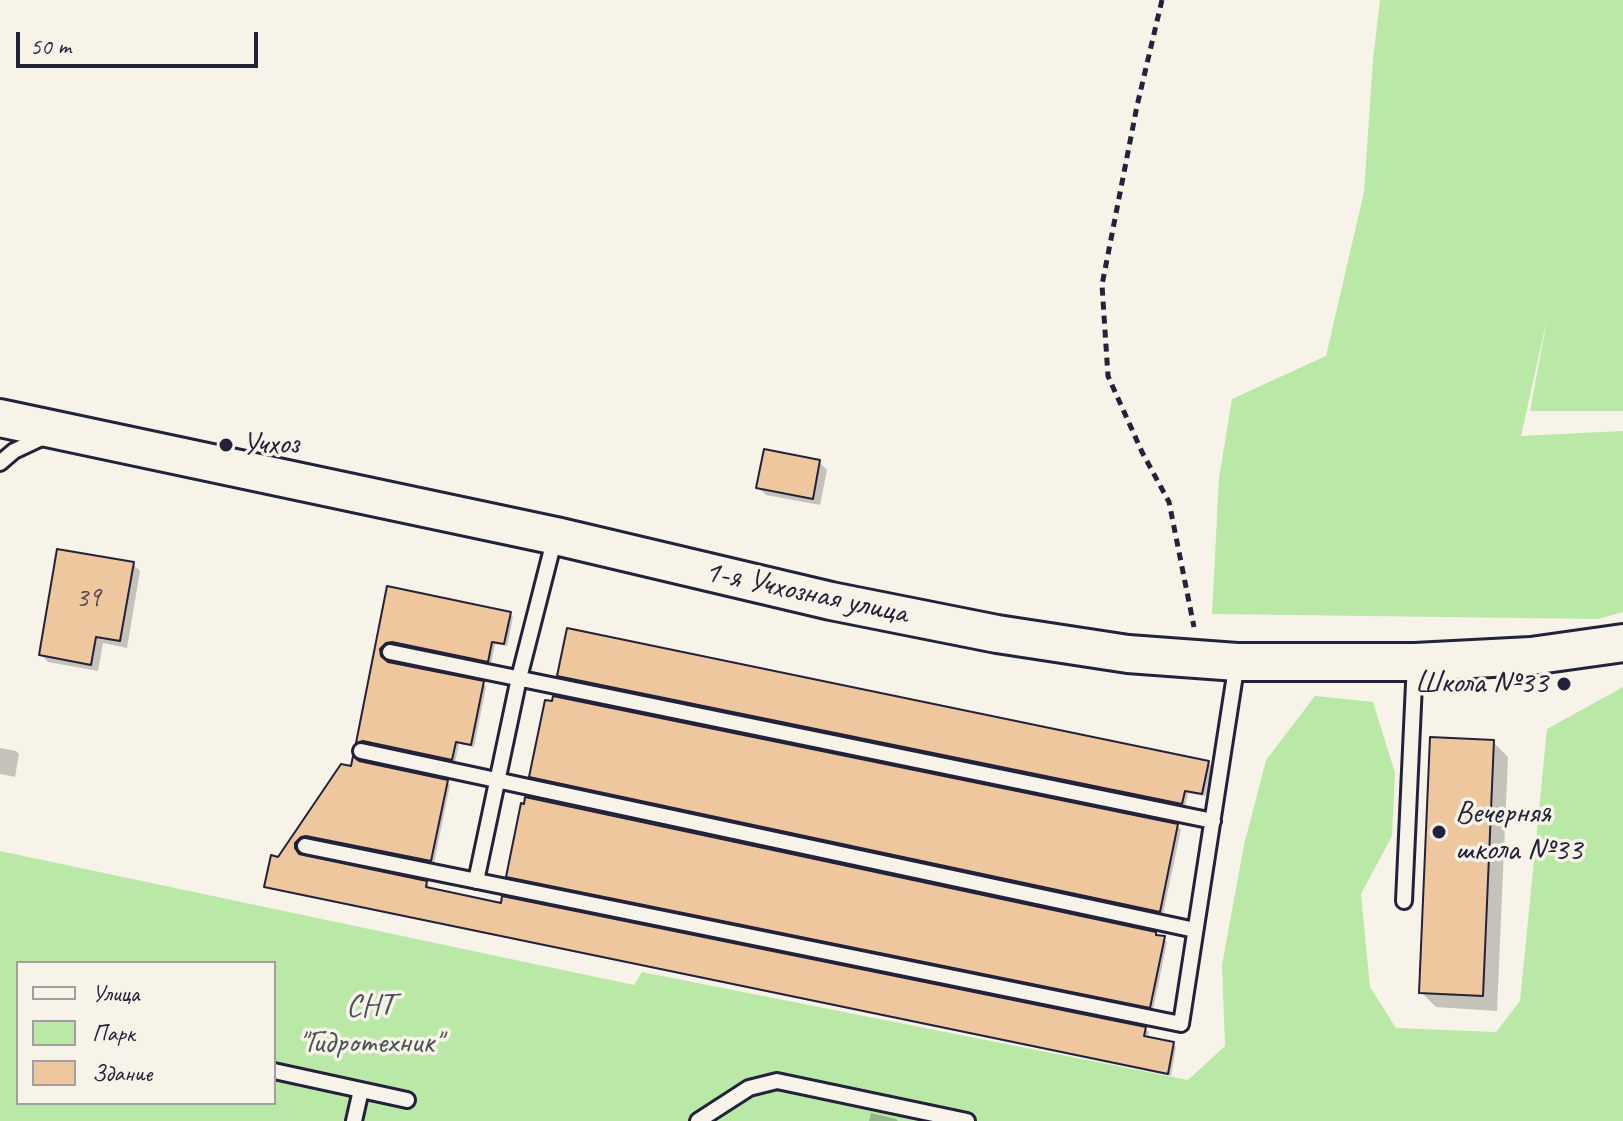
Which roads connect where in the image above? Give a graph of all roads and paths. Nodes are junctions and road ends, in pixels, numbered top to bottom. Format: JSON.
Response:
{"nodes":[{"id":1,"x":1162,"y":0,"type":"edge"},
{"id":2,"x":0,"y":418,"type":"edge"},
{"id":3,"x":58,"y":430,"type":"junction"},
{"id":4,"x":0,"y":463,"type":"edge"},
{"id":5,"x":556,"y":536,"type":"junction"},
{"id":6,"x":1623,"y":643,"type":"edge"},
{"id":7,"x":390,"y":652,"type":"dead end"},
{"id":8,"x":1199,"y":659,"type":"junction"},
{"id":9,"x":1237,"y":662,"type":"junction"},
{"id":10,"x":1415,"y":662,"type":"junction"},
{"id":11,"x":519,"y":678,"type":"junction"},
{"id":12,"x":361,"y":751,"type":"dead end"},
{"id":13,"x":498,"y":780,"type":"junction"},
{"id":14,"x":1213,"y":821,"type":"junction"},
{"id":15,"x":305,"y":846,"type":"dead end"},
{"id":16,"x":476,"y":881,"type":"junction"},
{"id":17,"x":1404,"y":901,"type":"dead end"},
{"id":18,"x":1195,"y":930,"type":"junction"},
{"id":19,"x":276,"y":1071,"type":"edge"},
{"id":20,"x":361,"y":1090,"type":"junction"},
{"id":21,"x":407,"y":1100,"type":"dead end"},
{"id":22,"x":354,"y":1121,"type":"edge"},
{"id":23,"x":698,"y":1121,"type":"edge"},
{"id":24,"x":967,"y":1121,"type":"edge"}],
"edges":[{"from":1,"to":8,"type":"path"},
{"from":2,"to":3,"type":"street","name":"1-я Учхозная улица"},
{"from":3,"to":4,"type":"lane"},
{"from":3,"to":5,"type":"street","name":"1-я Учхозная улица"},
{"from":5,"to":8,"type":"street","name":"1-я Учхозная улица"},
{"from":5,"to":11,"type":"lane"},
{"from":6,"to":10,"type":"street","name":"1-я Учхозная улица"},
{"from":7,"to":11,"type":"lane"},
{"from":8,"to":9,"type":"street","name":"1-я Учхозная улица"},
{"from":9,"to":10,"type":"street","name":"1-я Учхозная улица"},
{"from":9,"to":14,"type":"lane"},
{"from":10,"to":17,"type":"lane"},
{"from":11,"to":13,"type":"lane"},
{"from":11,"to":14,"type":"lane"},
{"from":12,"to":13,"type":"lane"},
{"from":13,"to":16,"type":"lane"},
{"from":13,"to":18,"type":"lane"},
{"from":14,"to":18,"type":"lane"},
{"from":15,"to":16,"type":"lane"},
{"from":16,"to":18,"type":"lane"},
{"from":19,"to":20,"type":"lane"},
{"from":20,"to":21,"type":"lane"},
{"from":20,"to":22,"type":"lane"},
{"from":23,"to":24,"type":"lane"}]}
